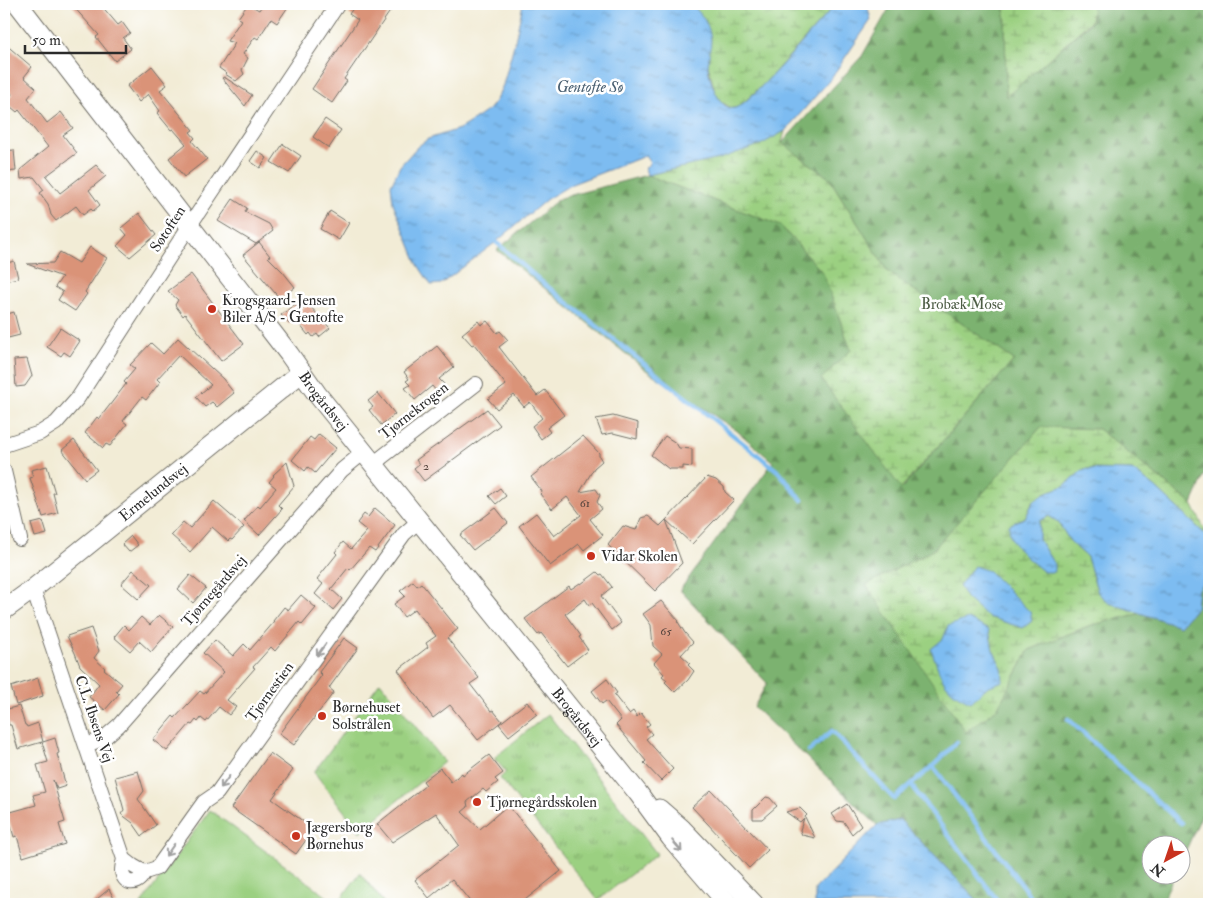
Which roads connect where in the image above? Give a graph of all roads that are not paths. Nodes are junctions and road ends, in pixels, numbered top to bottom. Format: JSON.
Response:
{"nodes":[{"id":1,"x":18,"y":4,"type":"edge"},
{"id":2,"x":338,"y":4,"type":"edge"},
{"id":3,"x":190,"y":225,"type":"junction"},
{"id":4,"x":302,"y":372,"type":"junction"},
{"id":5,"x":476,"y":384,"type":"dead end"},
{"id":6,"x":4,"y":445,"type":"edge"},
{"id":7,"x":369,"y":458,"type":"junction"},
{"id":8,"x":4,"y":471,"type":"edge"},
{"id":9,"x":420,"y":520,"type":"junction"},
{"id":10,"x":20,"y":539,"type":"dead end"},
{"id":11,"x":33,"y":589,"type":"junction"},
{"id":12,"x":4,"y":610,"type":"edge"},
{"id":13,"x":86,"y":745,"type":"junction"},
{"id":14,"x":700,"y":860,"type":"junction"},
{"id":15,"x":140,"y":870,"type":"joint"},
{"id":16,"x":728,"y":904,"type":"edge"},
{"id":17,"x":752,"y":904,"type":"edge"}],
"edges":[{"from":1,"to":3,"type":"street","name":"Brogårdsvej"},
{"from":2,"to":3,"type":"street","name":"Søtoften"},
{"from":3,"to":4,"type":"street","name":"Brogårdsvej"},
{"from":3,"to":6,"type":"street","name":"Søtoften"},
{"from":4,"to":7,"type":"street","name":"Brogårdsvej"},
{"from":4,"to":11,"type":"street","name":"Ermelundsvej"},
{"from":5,"to":7,"type":"street","name":"Tjørnekrogen"},
{"from":7,"to":9,"type":"street","name":"Brogårdsvej"},
{"from":7,"to":13,"type":"street","name":"Tjørnegårdsvej"},
{"from":8,"to":10,"type":"street"},
{"from":9,"to":14,"type":"street","name":"Brogårdsvej"},
{"from":9,"to":15,"type":"street","name":"Tjørnestien","one_way":true},
{"from":11,"to":12,"type":"street","name":"Ermelundsvej"},
{"from":11,"to":13,"type":"street","name":"C.L. Ibsens Vej"},
{"from":13,"to":15,"type":"street","name":"C.L. Ibsens Vej"},
{"from":14,"to":16,"type":"street","name":"Brogårdsvej"},
{"from":14,"to":17,"type":"street","name":"Brogårdsvej"}]}
